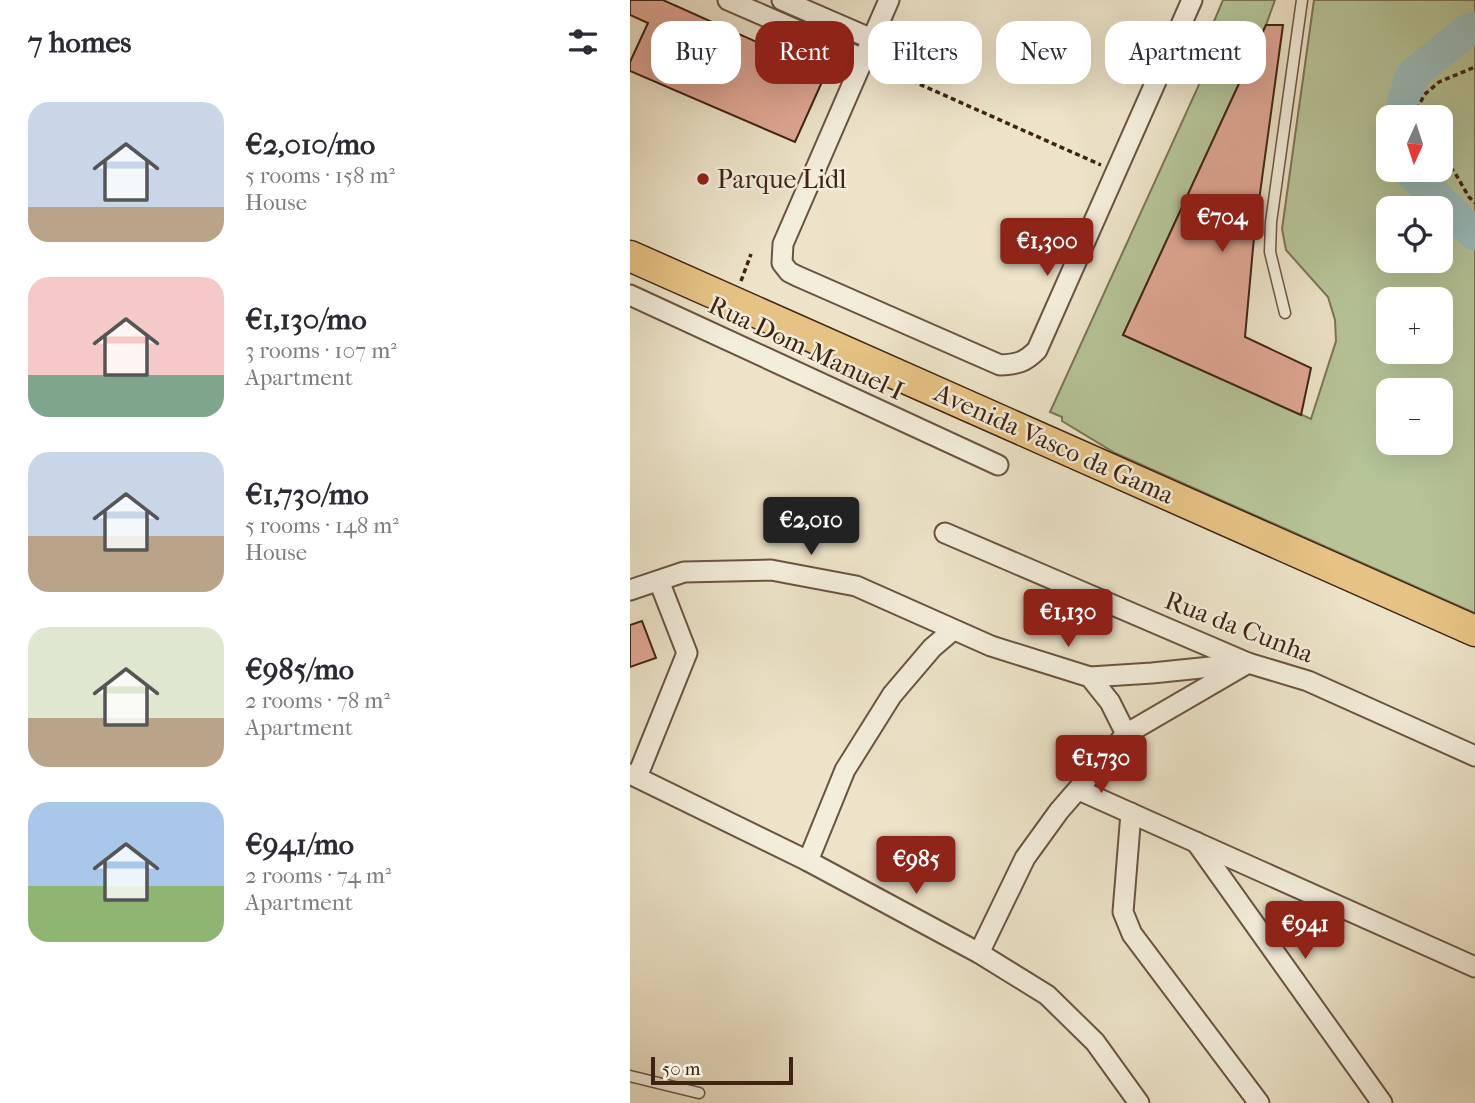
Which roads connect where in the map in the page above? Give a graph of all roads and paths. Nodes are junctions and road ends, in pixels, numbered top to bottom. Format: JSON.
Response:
{"nodes":[{"id":1,"x":728,"y":0,"type":"edge"},
{"id":2,"x":782,"y":0,"type":"edge"},
{"id":3,"x":890,"y":0,"type":"edge"},
{"id":4,"x":1192,"y":0,"type":"edge"},
{"id":5,"x":1302,"y":0,"type":"edge"},
{"id":6,"x":880,"y":21,"type":"edge"},
{"id":7,"x":868,"y":37,"type":"edge"},
{"id":8,"x":868,"y":48,"type":"edge"},
{"id":9,"x":863,"y":59,"type":"junction"},
{"id":10,"x":1475,"y":67,"type":"edge"},
{"id":11,"x":1419,"y":105,"type":"edge"},
{"id":12,"x":1453,"y":170,"type":"edge"},
{"id":13,"x":1116,"y":171,"type":"junction"},
{"id":14,"x":1475,"y":203,"type":"edge"},
{"id":15,"x":631,"y":257,"type":"edge"},
{"id":16,"x":630,"y":295,"type":"edge"},
{"id":17,"x":1285,"y":313,"type":"dead end"},
{"id":18,"x":998,"y":465,"type":"dead end"},
{"id":19,"x":945,"y":533,"type":"dead end"},
{"id":20,"x":659,"y":580,"type":"junction"},
{"id":21,"x":630,"y":590,"type":"edge"},
{"id":22,"x":953,"y":630,"type":"junction"},
{"id":23,"x":1475,"y":631,"type":"edge"},
{"id":24,"x":1248,"y":663,"type":"junction"},
{"id":25,"x":1090,"y":677,"type":"junction"},
{"id":26,"x":1126,"y":734,"type":"junction"},
{"id":27,"x":1475,"y":756,"type":"edge"},
{"id":28,"x":634,"y":775,"type":"edge"},
{"id":29,"x":1079,"y":790,"type":"junction"},
{"id":30,"x":1131,"y":813,"type":"junction"},
{"id":31,"x":1196,"y":842,"type":"junction"},
{"id":32,"x":808,"y":861,"type":"junction"},
{"id":33,"x":1250,"y":866,"type":"junction"},
{"id":34,"x":1236,"y":898,"type":"junction"},
{"id":35,"x":978,"y":953,"type":"junction"},
{"id":36,"x":1475,"y":967,"type":"edge"},
{"id":37,"x":630,"y":1076,"type":"edge"},
{"id":38,"x":699,"y":1093,"type":"dead end"},
{"id":39,"x":1139,"y":1103,"type":"edge"},
{"id":40,"x":1259,"y":1103,"type":"edge"},
{"id":41,"x":1382,"y":1103,"type":"edge"}],
"edges":[{"from":1,"to":9,"type":"street"},
{"from":2,"to":7,"type":"street"},
{"from":3,"to":6,"type":"street"},
{"from":4,"to":13,"type":"street"},
{"from":5,"to":17,"type":"lane"},
{"from":8,"to":9,"type":"street"},
{"from":9,"to":13,"type":"path"},
{"from":9,"to":13,"type":"street"},
{"from":10,"to":11,"type":"path"},
{"from":12,"to":14,"type":"path"},
{"from":15,"to":23,"type":"main road","name":"Avenida Vasco da Gama"},
{"from":16,"to":18,"type":"street","name":"Rua Dom Manuel I"},
{"from":19,"to":24,"type":"street","name":"Rua da Cunha"},
{"from":20,"to":21,"type":"street"},
{"from":20,"to":22,"type":"street"},
{"from":20,"to":28,"type":"street"},
{"from":22,"to":25,"type":"street"},
{"from":22,"to":32,"type":"street"},
{"from":24,"to":25,"type":"street"},
{"from":24,"to":26,"type":"street"},
{"from":24,"to":27,"type":"street","name":"Rua da Cunha"},
{"from":25,"to":26,"type":"street"},
{"from":26,"to":29,"type":"street"},
{"from":28,"to":32,"type":"street"},
{"from":29,"to":30,"type":"street"},
{"from":29,"to":35,"type":"street"},
{"from":30,"to":31,"type":"street"},
{"from":30,"to":40,"type":"street"},
{"from":31,"to":33,"type":"street"},
{"from":31,"to":34,"type":"street"},
{"from":32,"to":35,"type":"street"},
{"from":33,"to":34,"type":"street"},
{"from":33,"to":36,"type":"street"},
{"from":34,"to":41,"type":"street"},
{"from":35,"to":39,"type":"street"},
{"from":37,"to":38,"type":"lane"}]}
